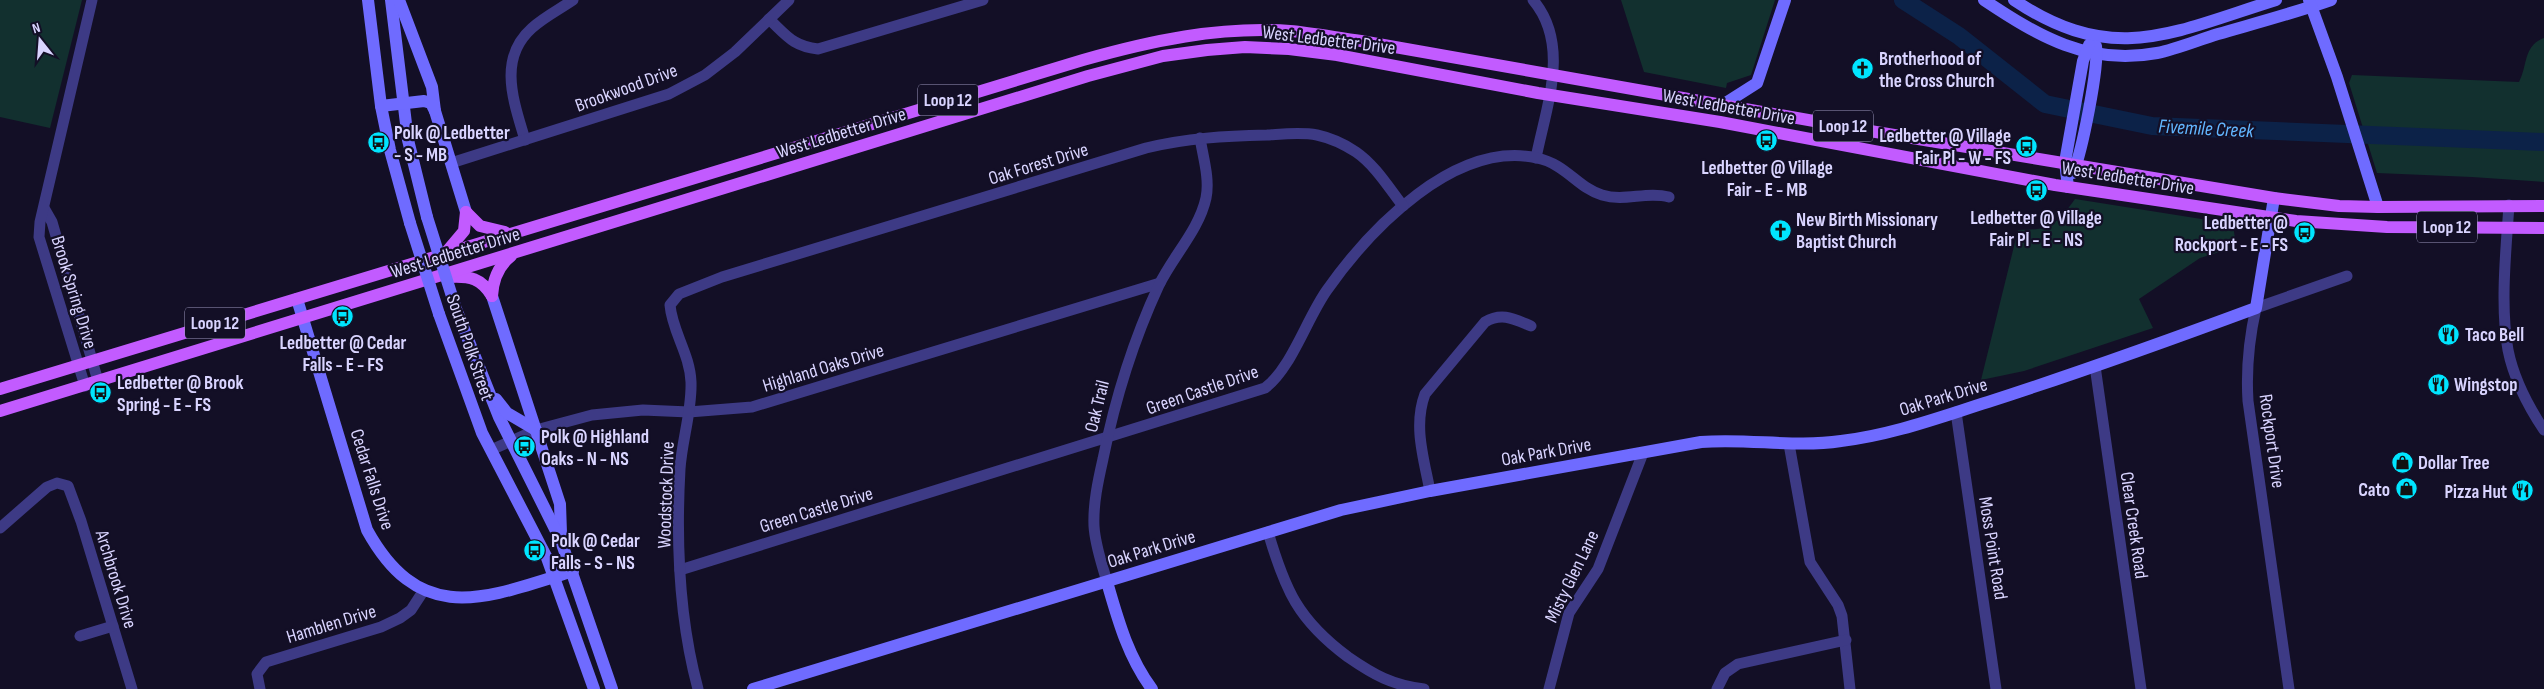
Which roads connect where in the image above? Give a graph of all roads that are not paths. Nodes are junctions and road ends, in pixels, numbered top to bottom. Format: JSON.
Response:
{"nodes":[{"id":1,"x":92,"y":0,"type":"edge"},
{"id":2,"x":368,"y":0,"type":"edge"},
{"id":3,"x":391,"y":0,"type":"edge"},
{"id":4,"x":399,"y":0,"type":"edge"},
{"id":5,"x":574,"y":0,"type":"edge"},
{"id":6,"x":789,"y":0,"type":"edge"},
{"id":7,"x":983,"y":0,"type":"edge"},
{"id":8,"x":1533,"y":0,"type":"edge"},
{"id":9,"x":1785,"y":0,"type":"edge"},
{"id":10,"x":1984,"y":0,"type":"edge"},
{"id":11,"x":2014,"y":0,"type":"edge"},
{"id":12,"x":2276,"y":0,"type":"edge"},
{"id":13,"x":2331,"y":0,"type":"edge"},
{"id":14,"x":2311,"y":3,"type":"edge"},
{"id":15,"x":770,"y":19,"type":"junction"},
{"id":16,"x":2094,"y":37,"type":"junction"},
{"id":17,"x":2090,"y":57,"type":"junction"},
{"id":18,"x":1083,"y":60,"type":"junction"},
{"id":19,"x":1553,"y":73,"type":"junction"},
{"id":20,"x":1088,"y":76,"type":"junction"},
{"id":21,"x":1549,"y":94,"type":"junction"},
{"id":22,"x":402,"y":103,"type":"junction"},
{"id":23,"x":1724,"y":104,"type":"junction"},
{"id":24,"x":381,"y":106,"type":"junction"},
{"id":25,"x":435,"y":111,"type":"junction"},
{"id":26,"x":1200,"y":138,"type":"junction"},
{"id":27,"x":525,"y":140,"type":"junction"},
{"id":28,"x":1536,"y":158,"type":"junction"},
{"id":29,"x":451,"y":163,"type":"junction"},
{"id":30,"x":2071,"y":163,"type":"junction"},
{"id":31,"x":2068,"y":187,"type":"junction"},
{"id":32,"x":631,"y":196,"type":"junction"},
{"id":33,"x":1669,"y":197,"type":"dead end"},
{"id":34,"x":2274,"y":198,"type":"junction"},
{"id":35,"x":2509,"y":205,"type":"junction"},
{"id":36,"x":1404,"y":206,"type":"junction"},
{"id":37,"x":2544,"y":206,"type":"edge"},
{"id":38,"x":2378,"y":207,"type":"junction"},
{"id":39,"x":44,"y":208,"type":"junction"},
{"id":40,"x":466,"y":212,"type":"junction"},
{"id":41,"x":637,"y":215,"type":"junction"},
{"id":42,"x":2270,"y":217,"type":"junction"},
{"id":43,"x":2508,"y":227,"type":"junction"},
{"id":44,"x":2544,"y":228,"type":"edge"},
{"id":45,"x":510,"y":233,"type":"junction"},
{"id":46,"x":444,"y":253,"type":"junction"},
{"id":47,"x":515,"y":253,"type":"junction"},
{"id":48,"x":2347,"y":276,"type":"dead end"},
{"id":49,"x":434,"y":278,"type":"junction"},
{"id":50,"x":1160,"y":284,"type":"junction"},
{"id":51,"x":492,"y":296,"type":"junction"},
{"id":52,"x":297,"y":298,"type":"junction"},
{"id":53,"x":670,"y":305,"type":"joint"},
{"id":54,"x":2256,"y":308,"type":"junction"},
{"id":55,"x":303,"y":319,"type":"junction"},
{"id":56,"x":1531,"y":326,"type":"dead end"},
{"id":57,"x":93,"y":361,"type":"junction"},
{"id":58,"x":79,"y":365,"type":"junction"},
{"id":59,"x":2095,"y":366,"type":"junction"},
{"id":60,"x":98,"y":381,"type":"junction"},
{"id":61,"x":85,"y":386,"type":"junction"},
{"id":62,"x":0,"y":389,"type":"edge"},
{"id":63,"x":488,"y":389,"type":"junction"},
{"id":64,"x":27,"y":404,"type":"junction"},
{"id":65,"x":0,"y":411,"type":"edge"},
{"id":66,"x":688,"y":412,"type":"junction"},
{"id":67,"x":1956,"y":412,"type":"junction"},
{"id":68,"x":0,"y":419,"type":"edge"},
{"id":69,"x":536,"y":430,"type":"junction"},
{"id":70,"x":2544,"y":430,"type":"edge"},
{"id":71,"x":1107,"y":438,"type":"junction"},
{"id":72,"x":511,"y":440,"type":"junction"},
{"id":73,"x":1789,"y":444,"type":"junction"},
{"id":74,"x":491,"y":450,"type":"junction"},
{"id":75,"x":1643,"y":453,"type":"junction"},
{"id":76,"x":1430,"y":491,"type":"junction"},
{"id":77,"x":0,"y":528,"type":"edge"},
{"id":78,"x":1268,"y":532,"type":"junction"},
{"id":79,"x":561,"y":541,"type":"junction"},
{"id":80,"x":680,"y":570,"type":"junction"},
{"id":81,"x":573,"y":571,"type":"junction"},
{"id":82,"x":555,"y":577,"type":"junction"},
{"id":83,"x":1107,"y":582,"type":"junction"},
{"id":84,"x":424,"y":590,"type":"junction"},
{"id":85,"x":113,"y":626,"type":"junction"},
{"id":86,"x":80,"y":636,"type":"dead end"},
{"id":87,"x":1846,"y":640,"type":"junction"},
{"id":88,"x":132,"y":689,"type":"edge"},
{"id":89,"x":260,"y":689,"type":"edge"},
{"id":90,"x":594,"y":689,"type":"edge"},
{"id":91,"x":612,"y":689,"type":"edge"},
{"id":92,"x":698,"y":689,"type":"edge"},
{"id":93,"x":753,"y":689,"type":"edge"},
{"id":94,"x":1152,"y":689,"type":"edge"},
{"id":95,"x":1424,"y":689,"type":"edge"},
{"id":96,"x":1548,"y":689,"type":"edge"},
{"id":97,"x":1717,"y":689,"type":"edge"},
{"id":98,"x":1850,"y":689,"type":"edge"},
{"id":99,"x":1996,"y":689,"type":"edge"},
{"id":100,"x":2141,"y":689,"type":"edge"},
{"id":101,"x":2289,"y":689,"type":"edge"}],
"edges":[{"from":1,"to":39,"type":"street","name":"Brook Spring Drive"},
{"from":2,"to":24,"type":"street","name":"South Polk Street"},
{"from":3,"to":22,"type":"street","name":"South Polk Street"},
{"from":4,"to":25,"type":"street"},
{"from":5,"to":27,"type":"street"},
{"from":6,"to":15,"type":"street","name":"Brookwood Drive"},
{"from":7,"to":15,"type":"street"},
{"from":8,"to":19,"type":"street"},
{"from":9,"to":23,"type":"street"},
{"from":10,"to":17,"type":"street"},
{"from":11,"to":16,"type":"street"},
{"from":12,"to":16,"type":"street"},
{"from":13,"to":14,"type":"street"},
{"from":14,"to":17,"type":"street"},
{"from":14,"to":38,"type":"street"},
{"from":15,"to":27,"type":"street","name":"Brookwood Drive"},
{"from":16,"to":17,"type":"street"},
{"from":17,"to":30,"type":"street"},
{"from":18,"to":19,"type":"main road","name":"West Ledbetter Drive","number":"Loop 12"},
{"from":18,"to":20,"type":"main road"},
{"from":18,"to":32,"type":"main road","name":"West Ledbetter Drive","number":"Loop 12"},
{"from":19,"to":21,"type":"street"},
{"from":19,"to":23,"type":"main road","name":"West Ledbetter Drive","number":"Loop 12"},
{"from":20,"to":21,"type":"main road","name":"West Ledbetter Drive","number":"Loop 12"},
{"from":20,"to":41,"type":"main road","name":"West Ledbetter Drive","number":"Loop 12"},
{"from":21,"to":28,"type":"street"},
{"from":21,"to":31,"type":"main road","name":"West Ledbetter Drive","number":"Loop 12"},
{"from":22,"to":24,"type":"street"},
{"from":22,"to":25,"type":"street"},
{"from":22,"to":63,"type":"street","name":"South Polk Street","bridge":true},
{"from":23,"to":30,"type":"main road","name":"West Ledbetter Drive","number":"Loop 12"},
{"from":24,"to":74,"type":"street","name":"South Polk Street","bridge":true},
{"from":25,"to":29,"type":"street"},
{"from":26,"to":36,"type":"street","name":"Oak Forest Drive"},
{"from":26,"to":50,"type":"street","name":"Oak Trail"},
{"from":26,"to":53,"type":"street","name":"Oak Forest Drive"},
{"from":27,"to":29,"type":"street","name":"Brookwood Drive"},
{"from":28,"to":33,"type":"street","name":"Green Castle Drive"},
{"from":28,"to":36,"type":"street","name":"Green Castle Drive"},
{"from":29,"to":40,"type":"street"},
{"from":30,"to":31,"type":"street"},
{"from":30,"to":34,"type":"main road","name":"West Ledbetter Drive","number":"Loop 12"},
{"from":31,"to":42,"type":"main road","name":"West Ledbetter Drive","number":"Loop 12"},
{"from":32,"to":41,"type":"main road"},
{"from":32,"to":45,"type":"main road","name":"West Ledbetter Drive","number":"Loop 12"},
{"from":34,"to":38,"type":"main road","name":"West Ledbetter Drive","number":"Loop 12"},
{"from":34,"to":42,"type":"street","name":"Rockport Drive"},
{"from":35,"to":37,"type":"main road","name":"West Ledbetter Drive","number":"Loop 12"},
{"from":35,"to":38,"type":"main road","name":"West Ledbetter Drive","number":"Loop 12"},
{"from":35,"to":43,"type":"street"},
{"from":36,"to":71,"type":"street","name":"Green Castle Drive"},
{"from":39,"to":57,"type":"street","name":"Brook Spring Drive"},
{"from":39,"to":58,"type":"street","name":"Brook Spring Drive"},
{"from":40,"to":45,"type":"main road"},
{"from":40,"to":46,"type":"main road"},
{"from":41,"to":47,"type":"main road","name":"West Ledbetter Drive","number":"Loop 12"},
{"from":42,"to":43,"type":"main road","name":"West Ledbetter Drive","number":"Loop 12"},
{"from":42,"to":54,"type":"street","name":"Rockport Drive"},
{"from":43,"to":44,"type":"main road","name":"West Ledbetter Drive","number":"Loop 12"},
{"from":43,"to":70,"type":"street"},
{"from":45,"to":46,"type":"main road","name":"West Ledbetter Drive","number":"Loop 12"},
{"from":46,"to":52,"type":"main road","name":"West Ledbetter Drive","number":"Loop 12"},
{"from":47,"to":49,"type":"main road","name":"West Ledbetter Drive","number":"Loop 12"},
{"from":47,"to":51,"type":"main road"},
{"from":48,"to":54,"type":"street","name":"Oak Park Drive"},
{"from":49,"to":51,"type":"main road"},
{"from":49,"to":55,"type":"main road","name":"West Ledbetter Drive","number":"Loop 12"},
{"from":50,"to":66,"type":"street","name":"Highland Oaks Drive"},
{"from":50,"to":71,"type":"street","name":"Oak Trail"},
{"from":51,"to":69,"type":"street"},
{"from":52,"to":55,"type":"street","name":"Cedar Falls Drive"},
{"from":52,"to":57,"type":"main road","name":"West Ledbetter Drive","number":"Loop 12"},
{"from":53,"to":66,"type":"street","name":"Woodstock Drive"},
{"from":54,"to":59,"type":"street","name":"Oak Park Drive"},
{"from":54,"to":101,"type":"street","name":"Rockport Drive"},
{"from":55,"to":60,"type":"main road","name":"West Ledbetter Drive","number":"Loop 12"},
{"from":55,"to":84,"type":"street","name":"Cedar Falls Drive"},
{"from":56,"to":76,"type":"street"},
{"from":57,"to":58,"type":"main road","name":"West Ledbetter Drive","number":"Loop 12"},
{"from":57,"to":60,"type":"street","name":"Brook Spring Drive"},
{"from":58,"to":61,"type":"street","name":"Brook Spring Drive"},
{"from":58,"to":62,"type":"main road","name":"West Ledbetter Drive","number":"Loop 12"},
{"from":59,"to":67,"type":"street","name":"Oak Park Drive"},
{"from":59,"to":100,"type":"street","name":"Clear Creek Road"},
{"from":60,"to":61,"type":"main road","name":"West Ledbetter Drive","number":"Loop 12"},
{"from":61,"to":64,"type":"main road","name":"West Ledbetter Drive","number":"Loop 12"},
{"from":63,"to":69,"type":"street"},
{"from":63,"to":72,"type":"street","name":"South Polk Street"},
{"from":64,"to":65,"type":"main road","name":"West Ledbetter Drive","number":"Loop 12"},
{"from":64,"to":68,"type":"main road"},
{"from":66,"to":69,"type":"street","name":"Highland Oaks Drive"},
{"from":66,"to":80,"type":"street","name":"Woodstock Drive"},
{"from":67,"to":73,"type":"street","name":"Oak Park Drive"},
{"from":67,"to":99,"type":"street","name":"Moss Point Road"},
{"from":69,"to":72,"type":"street","name":"Highland Oaks Drive"},
{"from":69,"to":79,"type":"street"},
{"from":71,"to":80,"type":"street","name":"Green Castle Drive"},
{"from":71,"to":83,"type":"street","name":"Oak Trail"},
{"from":72,"to":74,"type":"street","name":"Highland Oaks Drive"},
{"from":72,"to":79,"type":"street","name":"South Polk Street"},
{"from":73,"to":75,"type":"street","name":"Oak Park Drive"},
{"from":73,"to":87,"type":"street"},
{"from":74,"to":82,"type":"street","name":"South Polk Street"},
{"from":75,"to":76,"type":"street","name":"Oak Park Drive"},
{"from":75,"to":96,"type":"street","name":"Misty Glen Lane"},
{"from":76,"to":78,"type":"street","name":"Oak Park Drive"},
{"from":77,"to":85,"type":"street","name":"Archbrook Drive"},
{"from":78,"to":83,"type":"street","name":"Oak Park Drive"},
{"from":78,"to":95,"type":"street"},
{"from":79,"to":81,"type":"street","name":"South Polk Street"},
{"from":80,"to":92,"type":"street","name":"Woodstock Drive"},
{"from":81,"to":82,"type":"street","name":"Cedar Falls Drive"},
{"from":81,"to":91,"type":"street","name":"South Polk Street"},
{"from":82,"to":84,"type":"street","name":"Cedar Falls Drive"},
{"from":82,"to":90,"type":"street","name":"South Polk Street"},
{"from":83,"to":93,"type":"street","name":"Oak Park Drive"},
{"from":83,"to":94,"type":"street","name":"Oak Trail"},
{"from":84,"to":89,"type":"street","name":"Hamblen Drive"},
{"from":85,"to":86,"type":"street"},
{"from":85,"to":88,"type":"street","name":"Archbrook Drive"},
{"from":87,"to":97,"type":"street"},
{"from":87,"to":98,"type":"street"}]}
